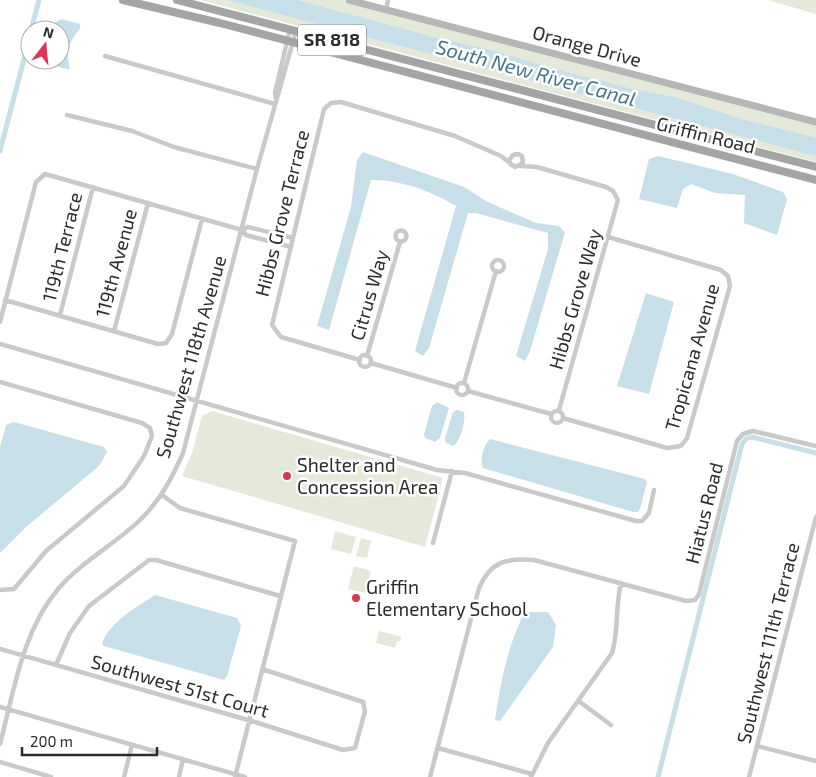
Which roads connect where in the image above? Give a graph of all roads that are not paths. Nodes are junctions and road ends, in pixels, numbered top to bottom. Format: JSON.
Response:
{"nodes":[{"id":1,"x":123,"y":0,"type":"edge"},
{"id":2,"x":177,"y":0,"type":"edge"},
{"id":3,"x":349,"y":0,"type":"edge"},
{"id":4,"x":388,"y":0,"type":"edge"},
{"id":5,"x":386,"y":10,"type":"junction"},
{"id":6,"x":293,"y":30,"type":"junction"},
{"id":7,"x":290,"y":41,"type":"junction"},
{"id":8,"x":105,"y":56,"type":"dead end"},
{"id":9,"x":276,"y":102,"type":"junction"},
{"id":10,"x":67,"y":115,"type":"dead end"},
{"id":11,"x":816,"y":122,"type":"edge"},
{"id":12,"x":490,"y":151,"type":"junction"},
{"id":13,"x":514,"y":154,"type":"junction"},
{"id":14,"x":522,"y":156,"type":"junction"},
{"id":15,"x":511,"y":165,"type":"junction"},
{"id":16,"x":519,"y":167,"type":"junction"},
{"id":17,"x":537,"y":167,"type":"junction"},
{"id":18,"x":814,"y":167,"type":"edge"},
{"id":19,"x":257,"y":169,"type":"junction"},
{"id":20,"x":798,"y":176,"type":"junction"},
{"id":21,"x":816,"y":180,"type":"edge"},
{"id":22,"x":93,"y":187,"type":"junction"},
{"id":23,"x":148,"y":203,"type":"junction"},
{"id":24,"x":202,"y":219,"type":"junction"},
{"id":25,"x":242,"y":230,"type":"junction"},
{"id":26,"x":608,"y":237,"type":"junction"},
{"id":27,"x":293,"y":238,"type":"junction"},
{"id":28,"x":400,"y":242,"type":"dead end"},
{"id":29,"x":290,"y":247,"type":"junction"},
{"id":30,"x":496,"y":271,"type":"dead end"},
{"id":31,"x":5,"y":300,"type":"junction"},
{"id":32,"x":60,"y":315,"type":"junction"},
{"id":33,"x":0,"y":322,"type":"edge"},
{"id":34,"x":114,"y":331,"type":"junction"},
{"id":35,"x":0,"y":344,"type":"edge"},
{"id":36,"x":368,"y":356,"type":"junction"},
{"id":37,"x":360,"y":360,"type":"junction"},
{"id":38,"x":371,"y":363,"type":"junction"},
{"id":39,"x":0,"y":382,"type":"edge"},
{"id":40,"x":464,"y":383,"type":"junction"},
{"id":41,"x":456,"y":388,"type":"junction"},
{"id":42,"x":468,"y":391,"type":"junction"},
{"id":43,"x":197,"y":401,"type":"junction"},
{"id":44,"x":559,"y":410,"type":"junction"},
{"id":45,"x":551,"y":414,"type":"junction"},
{"id":46,"x":563,"y":418,"type":"junction"},
{"id":47,"x":816,"y":446,"type":"edge"},
{"id":48,"x":452,"y":470,"type":"junction"},
{"id":49,"x":654,"y":490,"type":"dead end"},
{"id":50,"x":162,"y":495,"type":"junction"},
{"id":51,"x":816,"y":517,"type":"edge"},
{"id":52,"x":433,"y":543,"type":"dead end"},
{"id":53,"x":621,"y":583,"type":"junction"},
{"id":54,"x":0,"y":590,"type":"edge"},
{"id":55,"x":280,"y":596,"type":"junction"},
{"id":56,"x":0,"y":649,"type":"edge"},
{"id":57,"x":23,"y":656,"type":"junction"},
{"id":58,"x":56,"y":665,"type":"junction"},
{"id":59,"x":262,"y":669,"type":"junction"},
{"id":60,"x":580,"y":702,"type":"junction"},
{"id":61,"x":0,"y":707,"type":"edge"},
{"id":62,"x":9,"y":709,"type":"junction"},
{"id":63,"x":248,"y":720,"type":"junction"},
{"id":64,"x":612,"y":725,"type":"dead end"},
{"id":65,"x":0,"y":744,"type":"edge"},
{"id":66,"x":132,"y":745,"type":"junction"},
{"id":67,"x":757,"y":746,"type":"junction"},
{"id":68,"x":438,"y":748,"type":"junction"},
{"id":69,"x":183,"y":759,"type":"junction"},
{"id":70,"x":816,"y":761,"type":"edge"},
{"id":71,"x":0,"y":762,"type":"edge"},
{"id":72,"x":235,"y":776,"type":"edge"},
{"id":73,"x":531,"y":776,"type":"edge"},
{"id":74,"x":51,"y":777,"type":"edge"},
{"id":75,"x":124,"y":777,"type":"edge"},
{"id":76,"x":179,"y":777,"type":"edge"},
{"id":77,"x":245,"y":777,"type":"edge"},
{"id":78,"x":430,"y":777,"type":"edge"},
{"id":79,"x":749,"y":777,"type":"edge"}],
"edges":[{"from":1,"to":7,"type":"main road","name":"Griffin Road","number":"SR 818"},
{"from":2,"to":6,"type":"main road","name":"Griffin Road","number":"SR 818"},
{"from":3,"to":5,"type":"street","name":"Orange Drive"},
{"from":4,"to":5,"type":"street"},
{"from":5,"to":11,"type":"street","name":"Orange Drive"},
{"from":6,"to":7,"type":"street","name":"Southwest 118th Avenue"},
{"from":6,"to":18,"type":"main road","name":"Griffin Road","number":"SR 818"},
{"from":7,"to":9,"type":"street","name":"Southwest 118th Avenue"},
{"from":7,"to":20,"type":"main road","name":"Griffin Road","number":"SR 818"},
{"from":8,"to":9,"type":"street"},
{"from":9,"to":19,"type":"street","name":"Southwest 118th Avenue"},
{"from":10,"to":19,"type":"street"},
{"from":12,"to":13,"type":"street"},
{"from":12,"to":15,"type":"street"},
{"from":12,"to":27,"type":"street","name":"Hibbs Grove Terrace"},
{"from":13,"to":14,"type":"street"},
{"from":13,"to":15,"type":"street"},
{"from":14,"to":16,"type":"street"},
{"from":14,"to":17,"type":"street"},
{"from":15,"to":16,"type":"street"},
{"from":16,"to":17,"type":"street"},
{"from":17,"to":26,"type":"street","name":"Hibbs Grove Way"},
{"from":18,"to":20,"type":"main road"},
{"from":19,"to":25,"type":"street","name":"Southwest 118th Avenue"},
{"from":20,"to":21,"type":"main road","name":"Griffin Road","number":"SR 818"},
{"from":22,"to":23,"type":"street"},
{"from":22,"to":31,"type":"street"},
{"from":22,"to":32,"type":"street","name":"119th Terrace"},
{"from":23,"to":24,"type":"street"},
{"from":23,"to":34,"type":"street","name":"119th Avenue"},
{"from":24,"to":25,"type":"street"},
{"from":24,"to":34,"type":"street"},
{"from":25,"to":27,"type":"street"},
{"from":25,"to":29,"type":"street"},
{"from":25,"to":43,"type":"street","name":"Southwest 118th Avenue"},
{"from":26,"to":44,"type":"street","name":"Hibbs Grove Way"},
{"from":26,"to":46,"type":"street","name":"Tropicana Avenue"},
{"from":27,"to":29,"type":"street","name":"Hibbs Grove Terrace"},
{"from":28,"to":36,"type":"street","name":"Citrus Way"},
{"from":29,"to":37,"type":"street","name":"Hibbs Grove Terrace"},
{"from":30,"to":40,"type":"street"},
{"from":31,"to":32,"type":"street"},
{"from":31,"to":33,"type":"street"},
{"from":32,"to":34,"type":"street"},
{"from":35,"to":43,"type":"street"},
{"from":36,"to":37,"type":"street"},
{"from":36,"to":38,"type":"street"},
{"from":37,"to":38,"type":"street"},
{"from":38,"to":41,"type":"street"},
{"from":39,"to":54,"type":"street"},
{"from":40,"to":41,"type":"street"},
{"from":40,"to":42,"type":"street"},
{"from":41,"to":42,"type":"street"},
{"from":42,"to":45,"type":"street"},
{"from":43,"to":48,"type":"street"},
{"from":43,"to":50,"type":"street","name":"Southwest 118th Avenue"},
{"from":44,"to":45,"type":"street"},
{"from":44,"to":46,"type":"street"},
{"from":45,"to":46,"type":"street"},
{"from":47,"to":53,"type":"street","name":"Hiatus Road"},
{"from":48,"to":49,"type":"street"},
{"from":48,"to":52,"type":"street"},
{"from":50,"to":55,"type":"street"},
{"from":50,"to":57,"type":"street","name":"Southwest 118th Avenue"},
{"from":51,"to":67,"type":"street","name":"Southwest 111th Terrace"},
{"from":53,"to":60,"type":"street"},
{"from":53,"to":68,"type":"street"},
{"from":55,"to":58,"type":"street"},
{"from":55,"to":59,"type":"street"},
{"from":56,"to":57,"type":"street","name":"Southwest 51st Court"},
{"from":57,"to":58,"type":"street","name":"Southwest 51st Court"},
{"from":57,"to":62,"type":"street","name":"Southwest 118th Avenue"},
{"from":58,"to":63,"type":"street","name":"Southwest 51st Court"},
{"from":59,"to":63,"type":"street"},
{"from":59,"to":63,"type":"street","name":"Southwest 51st Court"},
{"from":60,"to":64,"type":"street"},
{"from":60,"to":73,"type":"street"},
{"from":61,"to":62,"type":"street"},
{"from":62,"to":65,"type":"street","name":"Southwest 118th Avenue"},
{"from":62,"to":66,"type":"street"},
{"from":63,"to":72,"type":"street"},
{"from":66,"to":69,"type":"street"},
{"from":66,"to":75,"type":"street"},
{"from":67,"to":70,"type":"street"},
{"from":67,"to":79,"type":"street","name":"Southwest 111th Terrace"},
{"from":68,"to":73,"type":"street"},
{"from":68,"to":78,"type":"street"},
{"from":69,"to":72,"type":"street"},
{"from":69,"to":76,"type":"street"},
{"from":71,"to":74,"type":"street"},
{"from":72,"to":77,"type":"street"}]}
